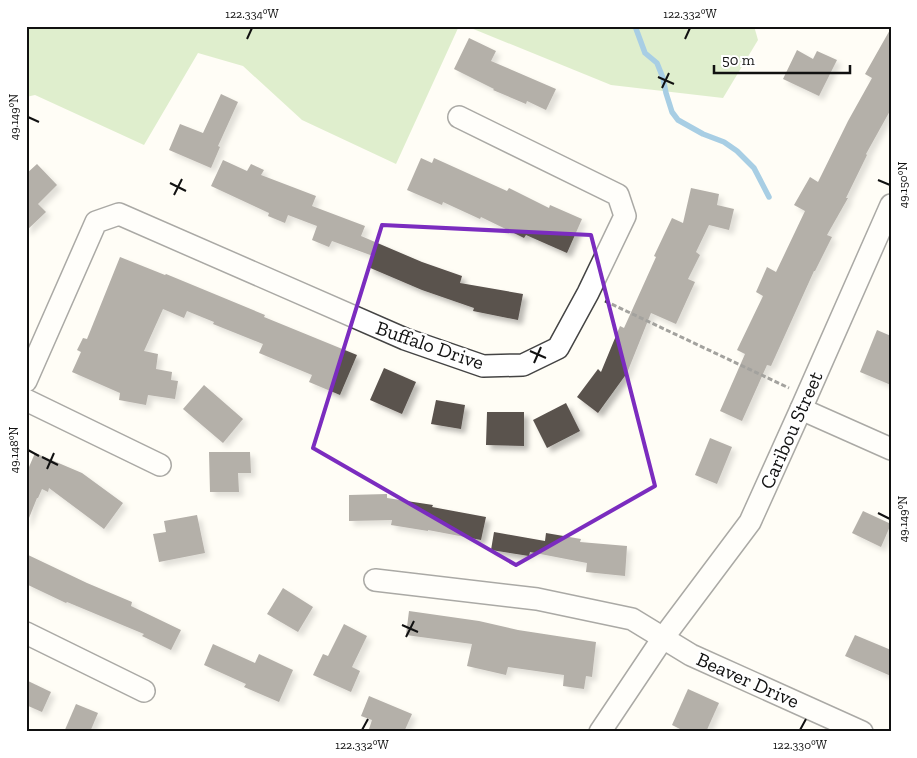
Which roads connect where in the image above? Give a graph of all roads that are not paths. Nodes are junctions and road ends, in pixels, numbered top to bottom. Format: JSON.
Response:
{"nodes":[{"id":1,"x":459,"y":117,"type":"dead end"},
{"id":2,"x":891,"y":205,"type":"edge"},
{"id":3,"x":26,"y":381,"type":"edge"},
{"id":4,"x":26,"y":400,"type":"edge"},
{"id":5,"x":801,"y":409,"type":"junction"},
{"id":6,"x":891,"y":449,"type":"edge"},
{"id":7,"x":160,"y":465,"type":"dead end"},
{"id":8,"x":375,"y":580,"type":"dead end"},
{"id":9,"x":26,"y":633,"type":"edge"},
{"id":10,"x":663,"y":638,"type":"junction"},
{"id":11,"x":144,"y":691,"type":"dead end"},
{"id":12,"x":600,"y":732,"type":"edge"},
{"id":13,"x":862,"y":732,"type":"edge"}],
"edges":[{"from":1,"to":3,"type":"street","name":"Buffalo Drive"},
{"from":2,"to":5,"type":"street","name":"Caribou Street"},
{"from":4,"to":7,"type":"street"},
{"from":5,"to":6,"type":"street"},
{"from":5,"to":10,"type":"street","name":"Caribou Street"},
{"from":8,"to":10,"type":"street"},
{"from":9,"to":11,"type":"street"},
{"from":10,"to":12,"type":"street","name":"Caribou Street"},
{"from":10,"to":13,"type":"street","name":"Beaver Drive"}]}
